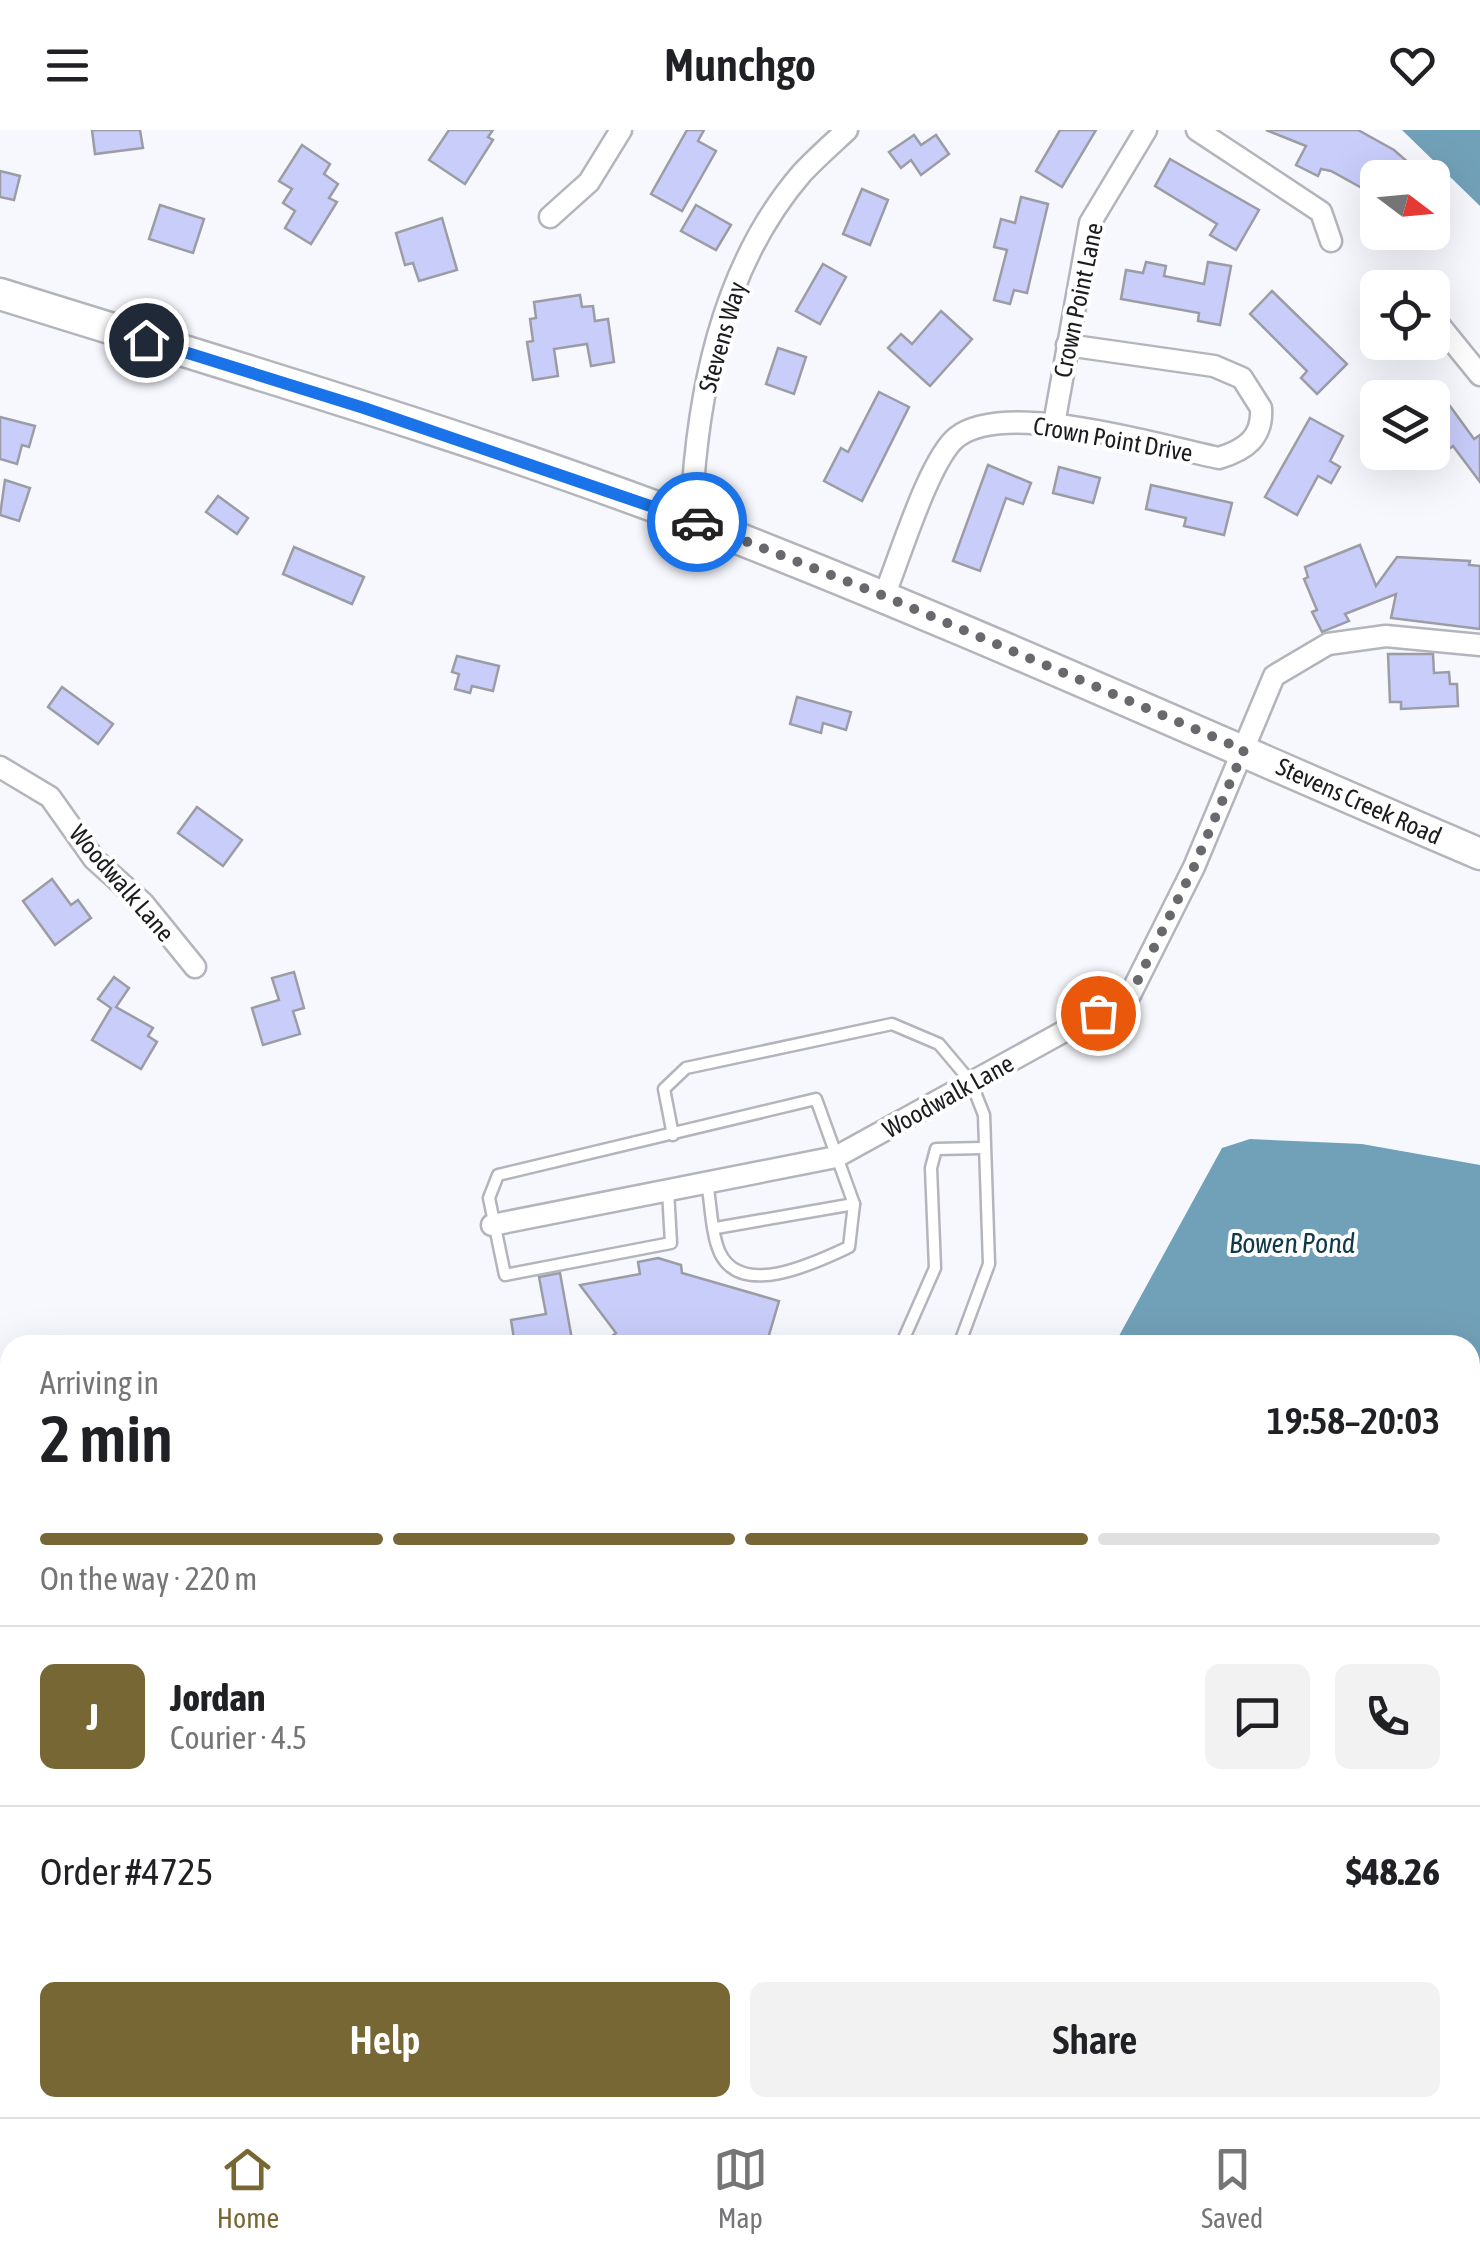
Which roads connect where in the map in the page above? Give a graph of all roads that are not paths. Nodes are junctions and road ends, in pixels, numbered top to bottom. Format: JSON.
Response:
{"nodes":[{"id":1,"x":621,"y":130,"type":"edge"},
{"id":2,"x":846,"y":130,"type":"edge"},
{"id":3,"x":1146,"y":130,"type":"edge"},
{"id":4,"x":1198,"y":130,"type":"edge"},
{"id":5,"x":550,"y":218,"type":"dead end"},
{"id":6,"x":1330,"y":242,"type":"dead end"},
{"id":7,"x":0,"y":294,"type":"edge"},
{"id":8,"x":1450,"y":338,"type":"edge"},
{"id":9,"x":1067,"y":345,"type":"junction"},
{"id":10,"x":1480,"y":375,"type":"edge"},
{"id":11,"x":1054,"y":424,"type":"junction"},
{"id":12,"x":691,"y":520,"type":"junction"},
{"id":13,"x":884,"y":596,"type":"junction"},
{"id":14,"x":1480,"y":645,"type":"edge"},
{"id":15,"x":1244,"y":750,"type":"junction"},
{"id":16,"x":0,"y":767,"type":"edge"},
{"id":17,"x":1480,"y":854,"type":"edge"},
{"id":18,"x":195,"y":967,"type":"dead end"},
{"id":19,"x":971,"y":1082,"type":"junction"},
{"id":20,"x":673,"y":1135,"type":"junction"},
{"id":21,"x":983,"y":1148,"type":"junction"},
{"id":22,"x":836,"y":1158,"type":"junction"},
{"id":23,"x":707,"y":1182,"type":"junction"},
{"id":24,"x":668,"y":1190,"type":"junction"},
{"id":25,"x":854,"y":1204,"type":"junction"},
{"id":26,"x":492,"y":1225,"type":"junction"},
{"id":27,"x":716,"y":1228,"type":"junction"},
{"id":28,"x":905,"y":1335,"type":"edge"},
{"id":29,"x":963,"y":1335,"type":"edge"}],
"edges":[{"from":1,"to":5,"type":"street"},
{"from":2,"to":12,"type":"street","name":"Stevens Way"},
{"from":3,"to":9,"type":"street","name":"Crown Point Lane"},
{"from":4,"to":6,"type":"street"},
{"from":7,"to":12,"type":"street","name":"Stevens Creek Road"},
{"from":8,"to":10,"type":"street"},
{"from":9,"to":11,"type":"street","name":"Crown Point Lane"},
{"from":9,"to":11,"type":"street","name":"Crown Point Drive"},
{"from":11,"to":13,"type":"street","name":"Crown Point Drive"},
{"from":12,"to":13,"type":"street","name":"Stevens Creek Road"},
{"from":13,"to":15,"type":"street","name":"Stevens Creek Road"},
{"from":14,"to":15,"type":"street","name":"Woodwalk Lane"},
{"from":15,"to":17,"type":"street","name":"Stevens Creek Road"},
{"from":15,"to":19,"type":"street","name":"Woodwalk Lane"},
{"from":16,"to":18,"type":"street","name":"Woodwalk Lane"},
{"from":19,"to":20,"type":"lane"},
{"from":19,"to":21,"type":"lane"},
{"from":19,"to":22,"type":"street","name":"Woodwalk Lane"},
{"from":20,"to":22,"type":"lane"},
{"from":20,"to":26,"type":"lane"},
{"from":21,"to":28,"type":"lane"},
{"from":21,"to":29,"type":"lane"},
{"from":22,"to":23,"type":"street","name":"Woodwalk Lane"},
{"from":22,"to":25,"type":"lane"},
{"from":23,"to":24,"type":"street","name":"Woodwalk Lane"},
{"from":23,"to":27,"type":"lane"},
{"from":24,"to":26,"type":"street","name":"Woodwalk Lane"},
{"from":24,"to":26,"type":"lane"},
{"from":25,"to":27,"type":"lane"},
{"from":25,"to":27,"type":"lane"}]}
